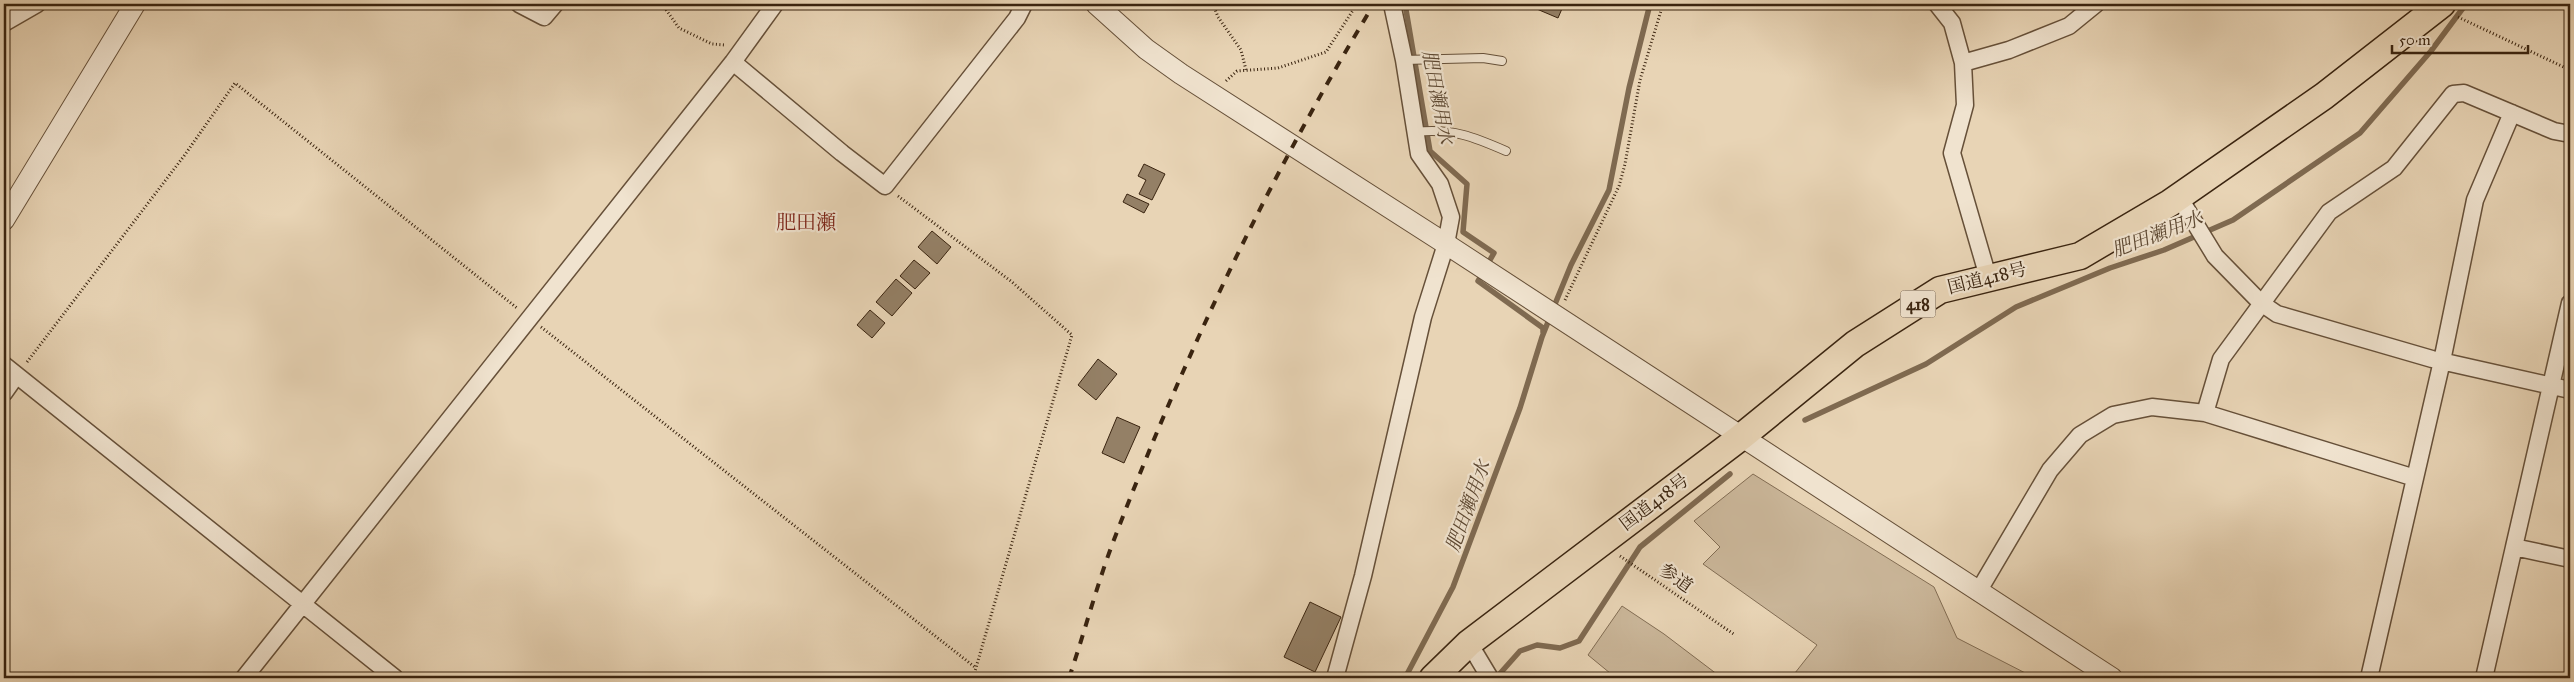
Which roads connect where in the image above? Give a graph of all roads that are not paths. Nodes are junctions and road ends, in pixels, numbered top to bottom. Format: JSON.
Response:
{"nodes":[{"id":1,"x":37,"y":4,"type":"edge"},
{"id":2,"x":135,"y":4,"type":"edge"},
{"id":3,"x":519,"y":4,"type":"edge"},
{"id":4,"x":555,"y":4,"type":"edge"},
{"id":5,"x":775,"y":4,"type":"edge"},
{"id":6,"x":1024,"y":4,"type":"edge"},
{"id":7,"x":1096,"y":4,"type":"edge"},
{"id":8,"x":1392,"y":4,"type":"edge"},
{"id":9,"x":1937,"y":4,"type":"edge"},
{"id":10,"x":2096,"y":4,"type":"edge"},
{"id":11,"x":2442,"y":4,"type":"edge"},
{"id":12,"x":4,"y":23,"type":"edge"},
{"id":13,"x":1404,"y":60,"type":"junction"},
{"id":14,"x":1502,"y":61,"type":"dead end"},
{"id":15,"x":733,"y":62,"type":"junction"},
{"id":16,"x":1963,"y":63,"type":"junction"},
{"id":17,"x":2512,"y":113,"type":"junction"},
{"id":18,"x":1416,"y":132,"type":"junction"},
{"id":19,"x":2570,"y":134,"type":"edge"},
{"id":20,"x":1506,"y":151,"type":"dead end"},
{"id":21,"x":2179,"y":197,"type":"junction"},
{"id":22,"x":4,"y":220,"type":"edge"},
{"id":23,"x":1446,"y":244,"type":"junction"},
{"id":24,"x":1988,"y":277,"type":"junction"},
{"id":25,"x":2570,"y":302,"type":"edge"},
{"id":26,"x":2261,"y":303,"type":"junction"},
{"id":27,"x":2442,"y":361,"type":"junction"},
{"id":28,"x":4,"y":365,"type":"edge"},
{"id":29,"x":16,"y":376,"type":"junction"},
{"id":30,"x":2551,"y":386,"type":"junction"},
{"id":31,"x":2570,"y":390,"type":"edge"},
{"id":32,"x":4,"y":393,"type":"edge"},
{"id":33,"x":2206,"y":413,"type":"junction"},
{"id":34,"x":1741,"y":437,"type":"junction"},
{"id":35,"x":2415,"y":478,"type":"junction"},
{"id":36,"x":2514,"y":547,"type":"junction"},
{"id":37,"x":2570,"y":559,"type":"edge"},
{"id":38,"x":1978,"y":592,"type":"junction"},
{"id":39,"x":303,"y":604,"type":"junction"},
{"id":40,"x":1469,"y":643,"type":"junction"},
{"id":41,"x":244,"y":678,"type":"edge"},
{"id":42,"x":395,"y":678,"type":"edge"},
{"id":43,"x":1335,"y":678,"type":"edge"},
{"id":44,"x":1433,"y":678,"type":"edge"},
{"id":45,"x":1490,"y":678,"type":"edge"},
{"id":46,"x":2112,"y":678,"type":"edge"},
{"id":47,"x":2369,"y":678,"type":"edge"},
{"id":48,"x":2484,"y":678,"type":"edge"}],
"edges":[{"from":1,"to":12,"type":"street"},
{"from":2,"to":22,"type":"street"},
{"from":3,"to":4,"type":"street"},
{"from":5,"to":15,"type":"street"},
{"from":6,"to":15,"type":"street"},
{"from":7,"to":23,"type":"street"},
{"from":8,"to":13,"type":"street"},
{"from":9,"to":16,"type":"street"},
{"from":10,"to":16,"type":"street"},
{"from":11,"to":21,"type":"highway","name":"国道418号","number":"418"},
{"from":13,"to":14,"type":"lane"},
{"from":13,"to":18,"type":"street"},
{"from":15,"to":39,"type":"street"},
{"from":16,"to":24,"type":"street"},
{"from":17,"to":19,"type":"street"},
{"from":17,"to":26,"type":"street"},
{"from":17,"to":27,"type":"street"},
{"from":18,"to":20,"type":"lane"},
{"from":18,"to":23,"type":"street"},
{"from":21,"to":24,"type":"highway","name":"国道418号","number":"418"},
{"from":21,"to":26,"type":"street"},
{"from":23,"to":34,"type":"street"},
{"from":23,"to":43,"type":"street"},
{"from":24,"to":34,"type":"highway","name":"国道418号","number":"418"},
{"from":25,"to":30,"type":"street"},
{"from":26,"to":27,"type":"street"},
{"from":26,"to":33,"type":"street"},
{"from":27,"to":30,"type":"street"},
{"from":27,"to":35,"type":"street"},
{"from":28,"to":29,"type":"street"},
{"from":29,"to":32,"type":"street"},
{"from":29,"to":39,"type":"street"},
{"from":30,"to":31,"type":"street"},
{"from":30,"to":36,"type":"street"},
{"from":33,"to":35,"type":"street"},
{"from":33,"to":38,"type":"street"},
{"from":34,"to":38,"type":"street"},
{"from":34,"to":40,"type":"highway","name":"国道418号","number":"418"},
{"from":35,"to":47,"type":"street"},
{"from":36,"to":37,"type":"street"},
{"from":36,"to":48,"type":"street"},
{"from":38,"to":46,"type":"street"},
{"from":39,"to":41,"type":"street"},
{"from":39,"to":42,"type":"street"},
{"from":40,"to":44,"type":"highway","name":"国道418号","number":"418"},
{"from":40,"to":45,"type":"street"}]}
